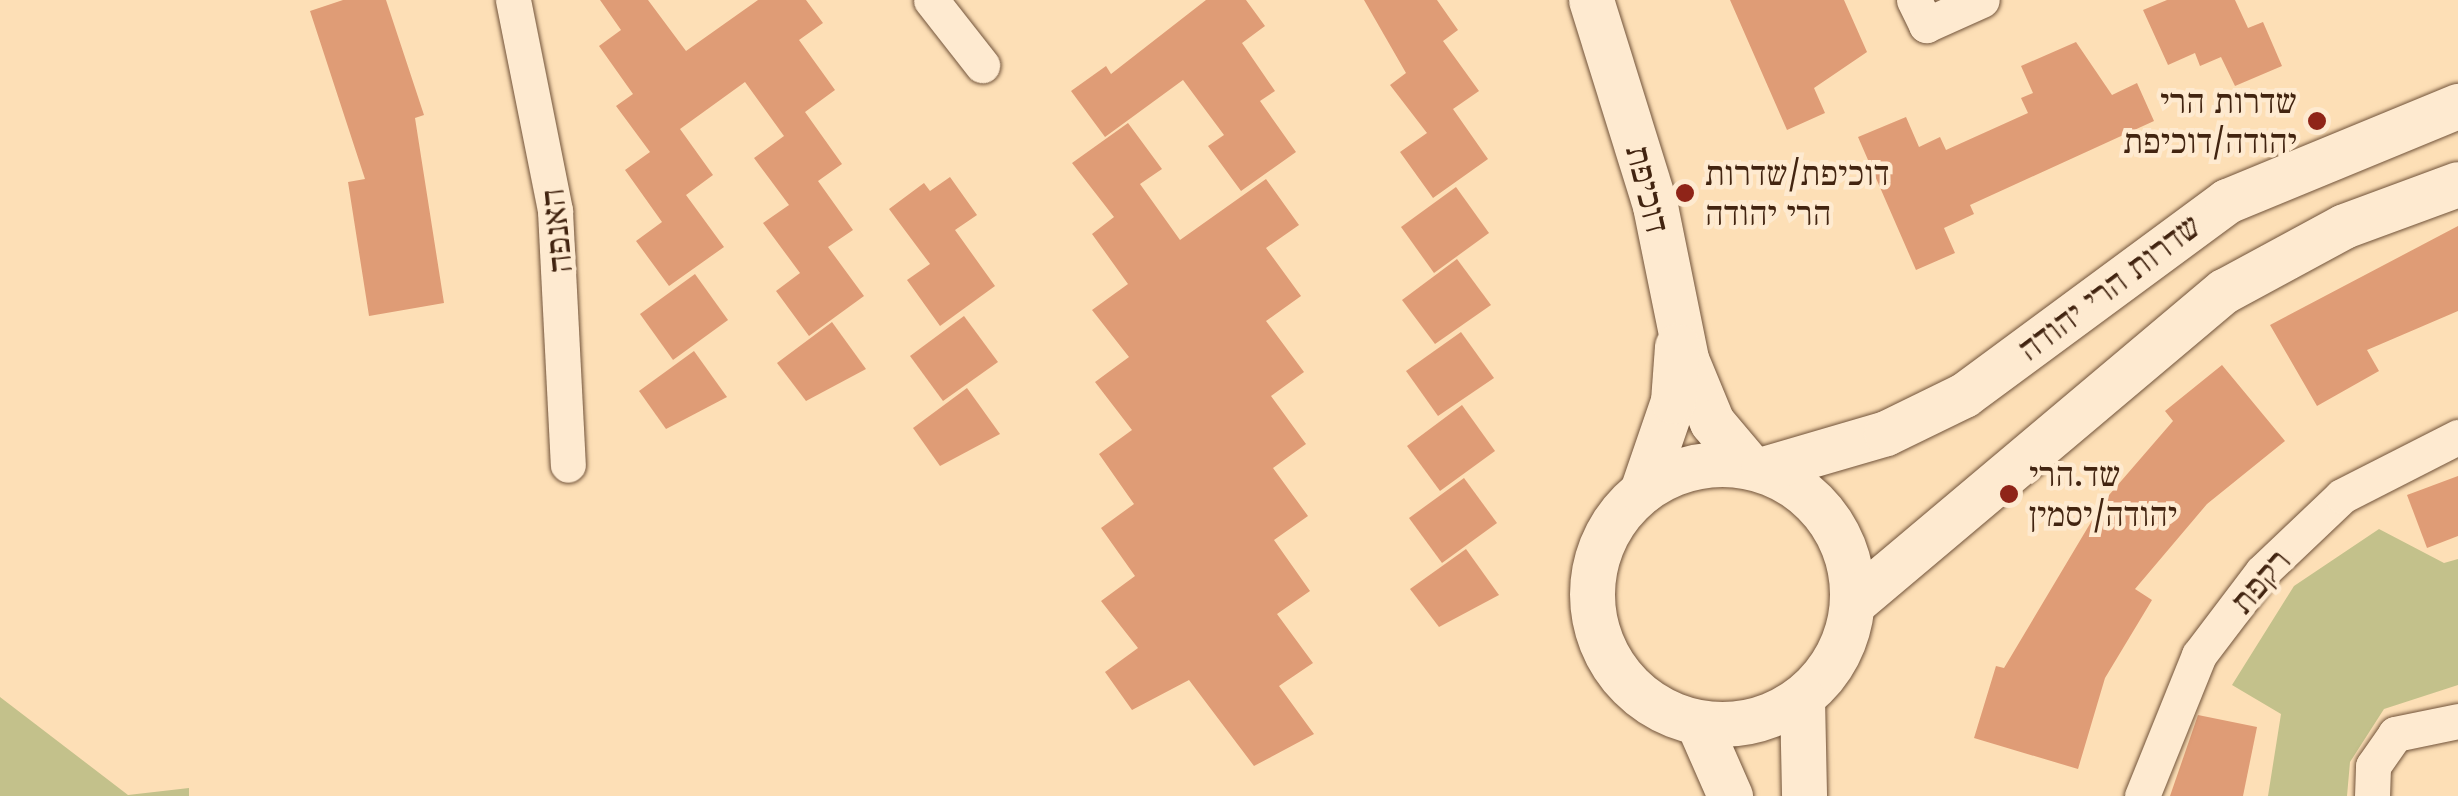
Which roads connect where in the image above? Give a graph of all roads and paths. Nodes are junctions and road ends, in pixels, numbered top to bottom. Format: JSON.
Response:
{"nodes":[{"id":1,"x":513,"y":0,"type":"edge"},
{"id":2,"x":931,"y":0,"type":"edge"},
{"id":3,"x":1591,"y":0,"type":"edge"},
{"id":4,"x":1914,"y":0,"type":"edge"},
{"id":5,"x":1982,"y":0,"type":"edge"},
{"id":6,"x":982,"y":65,"type":"dead end"},
{"id":7,"x":2458,"y":106,"type":"edge"},
{"id":8,"x":2458,"y":184,"type":"edge"},
{"id":9,"x":1677,"y":324,"type":"junction"},
{"id":10,"x":2458,"y":436,"type":"edge"},
{"id":11,"x":568,"y":465,"type":"dead end"},
{"id":12,"x":1756,"y":468,"type":"junction"},
{"id":13,"x":1642,"y":490,"type":"junction"},
{"id":14,"x":1853,"y":603,"type":"junction"},
{"id":15,"x":1802,"y":698,"type":"junction"},
{"id":16,"x":2458,"y":722,"type":"edge"},
{"id":17,"x":1698,"y":723,"type":"junction"},
{"id":18,"x":1730,"y":796,"type":"edge"},
{"id":19,"x":1804,"y":796,"type":"edge"},
{"id":20,"x":2142,"y":796,"type":"edge"},
{"id":21,"x":2372,"y":796,"type":"edge"}],
"edges":[{"from":1,"to":11,"type":"street","name":"האנפה"},
{"from":2,"to":6,"type":"street"},
{"from":3,"to":9,"type":"street","name":"דוכיפת"},
{"from":4,"to":5,"type":"street"},
{"from":7,"to":12,"type":"street","name":"שדרות הרי יהודה"},
{"from":8,"to":14,"type":"street","name":"שדרות הרי יהודה"},
{"from":9,"to":12,"type":"street","name":"דוכיפת"},
{"from":9,"to":13,"type":"street","name":"דוכיפת"},
{"from":10,"to":20,"type":"street","name":"רקפת"},
{"from":12,"to":13,"type":"street"},
{"from":12,"to":14,"type":"street"},
{"from":13,"to":17,"type":"street"},
{"from":14,"to":15,"type":"street"},
{"from":15,"to":17,"type":"street"},
{"from":15,"to":19,"type":"street"},
{"from":16,"to":21,"type":"street"},
{"from":17,"to":18,"type":"street"}]}
